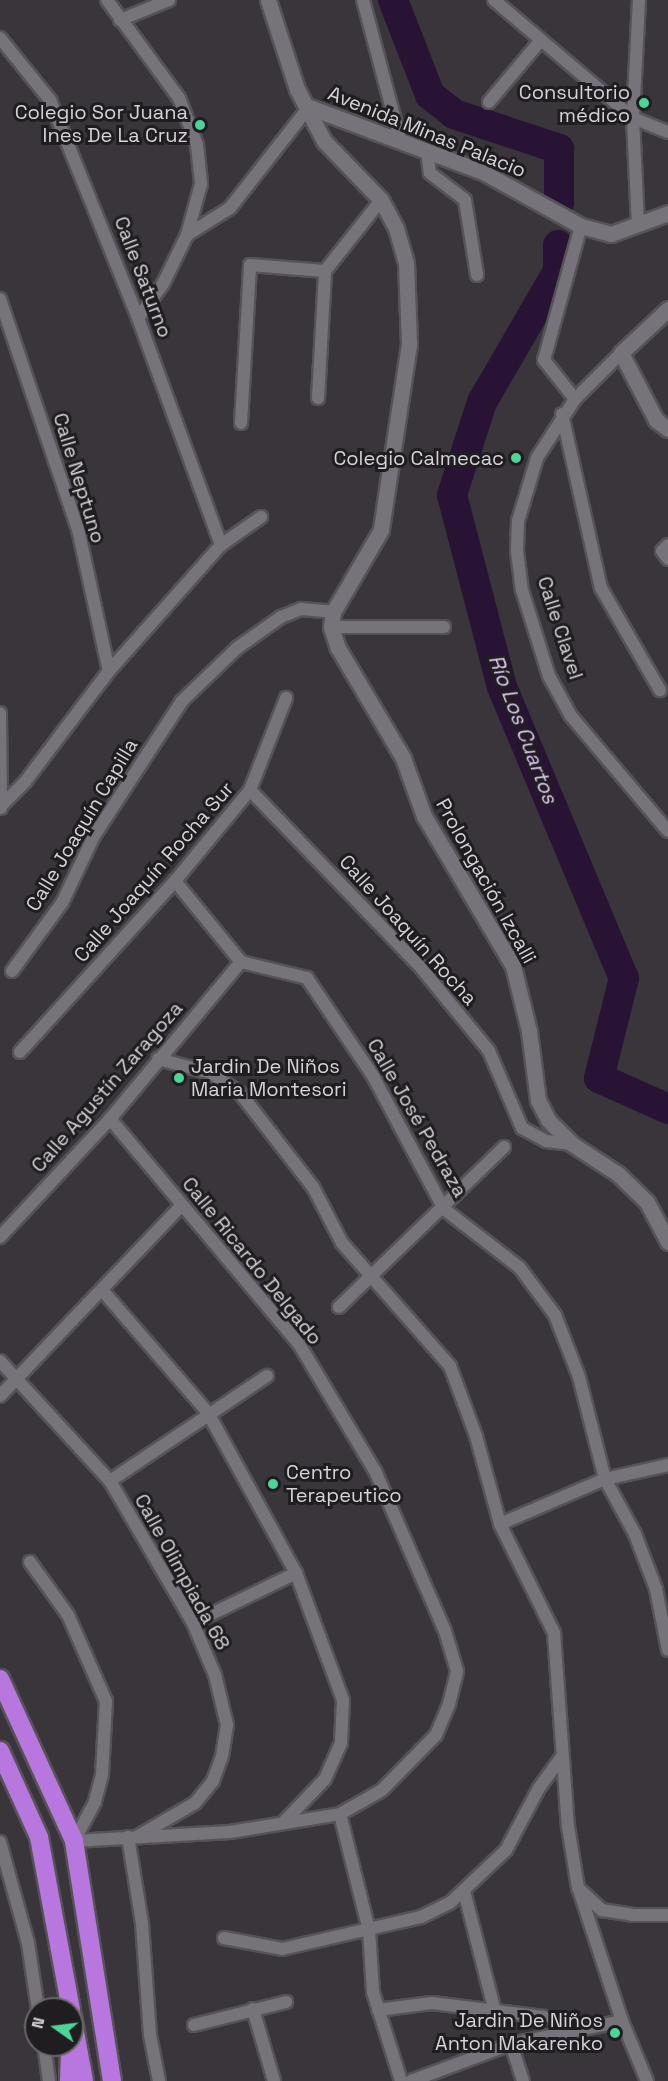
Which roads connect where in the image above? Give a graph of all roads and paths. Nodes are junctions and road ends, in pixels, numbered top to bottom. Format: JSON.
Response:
{"nodes":[{"id":1,"x":107,"y":0,"type":"edge"},
{"id":2,"x":170,"y":0,"type":"edge"},
{"id":3,"x":268,"y":0,"type":"edge"},
{"id":4,"x":357,"y":0,"type":"edge"},
{"id":5,"x":363,"y":0,"type":"edge"},
{"id":6,"x":494,"y":0,"type":"edge"},
{"id":7,"x":639,"y":0,"type":"edge"},
{"id":8,"x":120,"y":20,"type":"junction"},
{"id":9,"x":370,"y":31,"type":"junction"},
{"id":10,"x":0,"y":38,"type":"edge"},
{"id":11,"x":541,"y":40,"type":"junction"},
{"id":12,"x":489,"y":102,"type":"dead end"},
{"id":13,"x":309,"y":107,"type":"junction"},
{"id":14,"x":633,"y":118,"type":"junction"},
{"id":15,"x":668,"y":132,"type":"edge"},
{"id":16,"x":400,"y":139,"type":"junction"},
{"id":17,"x":427,"y":150,"type":"junction"},
{"id":18,"x":381,"y":200,"type":"junction"},
{"id":19,"x":668,"y":213,"type":"edge"},
{"id":20,"x":638,"y":225,"type":"junction"},
{"id":21,"x":581,"y":226,"type":"junction"},
{"id":22,"x":187,"y":235,"type":"junction"},
{"id":23,"x":325,"y":271,"type":"junction"},
{"id":24,"x":477,"y":275,"type":"dead end"},
{"id":25,"x":0,"y":299,"type":"edge"},
{"id":26,"x":668,"y":309,"type":"edge"},
{"id":27,"x":138,"y":318,"type":"junction"},
{"id":28,"x":621,"y":353,"type":"junction"},
{"id":29,"x":318,"y":398,"type":"dead end"},
{"id":30,"x":575,"y":399,"type":"junction"},
{"id":31,"x":562,"y":414,"type":"junction"},
{"id":32,"x":241,"y":423,"type":"dead end"},
{"id":33,"x":668,"y":429,"type":"edge"},
{"id":34,"x":261,"y":517,"type":"dead end"},
{"id":35,"x":668,"y":545,"type":"edge"},
{"id":36,"x":221,"y":546,"type":"junction"},
{"id":37,"x":668,"y":560,"type":"edge"},
{"id":38,"x":332,"y":620,"type":"junction"},
{"id":39,"x":444,"y":627,"type":"dead end"},
{"id":40,"x":109,"y":671,"type":"junction"},
{"id":41,"x":660,"y":690,"type":"dead end"},
{"id":42,"x":286,"y":698,"type":"dead end"},
{"id":43,"x":0,"y":713,"type":"edge"},
{"id":44,"x":250,"y":790,"type":"junction"},
{"id":45,"x":0,"y":808,"type":"edge"},
{"id":46,"x":668,"y":831,"type":"edge"},
{"id":47,"x":175,"y":880,"type":"junction"},
{"id":48,"x":241,"y":962,"type":"junction"},
{"id":49,"x":12,"y":971,"type":"dead end"},
{"id":50,"x":20,"y":1052,"type":"dead end"},
{"id":51,"x":158,"y":1059,"type":"junction"},
{"id":52,"x":110,"y":1119,"type":"junction"},
{"id":53,"x":572,"y":1144,"type":"junction"},
{"id":54,"x":504,"y":1147,"type":"dead end"},
{"id":55,"x":181,"y":1206,"type":"junction"},
{"id":56,"x":444,"y":1209,"type":"junction"},
{"id":57,"x":0,"y":1237,"type":"edge"},
{"id":58,"x":668,"y":1242,"type":"edge"},
{"id":59,"x":371,"y":1279,"type":"junction"},
{"id":60,"x":102,"y":1290,"type":"junction"},
{"id":61,"x":339,"y":1307,"type":"dead end"},
{"id":62,"x":0,"y":1361,"type":"edge"},
{"id":63,"x":267,"y":1376,"type":"dead end"},
{"id":64,"x":18,"y":1380,"type":"junction"},
{"id":65,"x":0,"y":1396,"type":"edge"},
{"id":66,"x":208,"y":1413,"type":"junction"},
{"id":67,"x":668,"y":1465,"type":"edge"},
{"id":68,"x":605,"y":1479,"type":"junction"},
{"id":69,"x":110,"y":1481,"type":"junction"},
{"id":70,"x":500,"y":1524,"type":"junction"},
{"id":71,"x":30,"y":1562,"type":"dead end"},
{"id":72,"x":296,"y":1573,"type":"junction"},
{"id":73,"x":193,"y":1623,"type":"junction"},
{"id":74,"x":668,"y":1650,"type":"edge"},
{"id":75,"x":0,"y":1678,"type":"edge"},
{"id":76,"x":0,"y":1751,"type":"edge"},
{"id":77,"x":562,"y":1756,"type":"junction"},
{"id":78,"x":340,"y":1814,"type":"junction"},
{"id":79,"x":282,"y":1823,"type":"junction"},
{"id":80,"x":132,"y":1837,"type":"junction"},
{"id":81,"x":74,"y":1841,"type":"junction"},
{"id":82,"x":0,"y":1842,"type":"edge"},
{"id":83,"x":578,"y":1888,"type":"junction"},
{"id":84,"x":464,"y":1891,"type":"junction"},
{"id":85,"x":668,"y":1915,"type":"edge"},
{"id":86,"x":369,"y":1930,"type":"junction"},
{"id":87,"x":224,"y":1938,"type":"dead end"},
{"id":88,"x":36,"y":1997,"type":"edge"},
{"id":89,"x":69,"y":1997,"type":"edge"},
{"id":90,"x":286,"y":2002,"type":"dead end"},
{"id":91,"x":254,"y":2009,"type":"junction"},
{"id":92,"x":378,"y":2010,"type":"junction"},
{"id":93,"x":495,"y":2012,"type":"junction"},
{"id":94,"x":544,"y":2017,"type":"dead end"},
{"id":95,"x":622,"y":2021,"type":"junction"},
{"id":96,"x":194,"y":2025,"type":"dead end"},
{"id":97,"x":511,"y":2044,"type":"junction"},
{"id":98,"x":46,"y":2057,"type":"edge"},
{"id":99,"x":70,"y":2057,"type":"edge"},
{"id":100,"x":80,"y":2057,"type":"edge"},
{"id":101,"x":50,"y":2081,"type":"edge"},
{"id":102,"x":69,"y":2081,"type":"edge"},
{"id":103,"x":84,"y":2081,"type":"edge"},
{"id":104,"x":112,"y":2081,"type":"edge"},
{"id":105,"x":159,"y":2081,"type":"edge"},
{"id":106,"x":274,"y":2081,"type":"edge"},
{"id":107,"x":401,"y":2081,"type":"edge"},
{"id":108,"x":411,"y":2081,"type":"edge"},
{"id":109,"x":523,"y":2081,"type":"edge"},
{"id":110,"x":647,"y":2081,"type":"edge"}],
"edges":[{"from":1,"to":8,"type":"street"},
{"from":2,"to":8,"type":"street"},
{"from":3,"to":13,"type":"street","name":"Avenida Minas Palacio"},
{"from":4,"to":9,"type":"street"},
{"from":5,"to":9,"type":"street"},
{"from":6,"to":11,"type":"street"},
{"from":7,"to":14,"type":"street"},
{"from":8,"to":22,"type":"street"},
{"from":9,"to":16,"type":"street"},
{"from":10,"to":27,"type":"street","name":"Calle Saturno"},
{"from":11,"to":12,"type":"street"},
{"from":11,"to":14,"type":"street"},
{"from":13,"to":16,"type":"street","name":"Avenida Minas Palacio"},
{"from":13,"to":18,"type":"street"},
{"from":13,"to":22,"type":"street"},
{"from":14,"to":15,"type":"street"},
{"from":14,"to":20,"type":"street"},
{"from":16,"to":17,"type":"street","name":"Avenida Minas Palacio"},
{"from":17,"to":21,"type":"street","name":"Avenida Minas Palacio"},
{"from":17,"to":24,"type":"street"},
{"from":18,"to":23,"type":"street"},
{"from":18,"to":38,"type":"street"},
{"from":19,"to":20,"type":"street","name":"Avenida Minas Palacio"},
{"from":20,"to":21,"type":"street","name":"Avenida Minas Palacio"},
{"from":21,"to":30,"type":"street"},
{"from":22,"to":27,"type":"street"},
{"from":23,"to":29,"type":"street"},
{"from":23,"to":32,"type":"street"},
{"from":25,"to":40,"type":"street","name":"Calle Neptuno"},
{"from":26,"to":28,"type":"street","name":"Calle Clavel"},
{"from":27,"to":36,"type":"street","name":"Calle Saturno"},
{"from":28,"to":30,"type":"street","name":"Calle Clavel"},
{"from":28,"to":33,"type":"street"},
{"from":30,"to":31,"type":"street","name":"Calle Clavel"},
{"from":31,"to":41,"type":"street"},
{"from":31,"to":46,"type":"street","name":"Calle Clavel"},
{"from":34,"to":36,"type":"street"},
{"from":35,"to":37,"type":"street"},
{"from":36,"to":40,"type":"street"},
{"from":38,"to":39,"type":"street","name":"Calle Joaquín Capilla"},
{"from":38,"to":49,"type":"street","name":"Calle Joaquín Capilla"},
{"from":38,"to":53,"type":"street","name":"Prolongación Izcalli"},
{"from":40,"to":45,"type":"street"},
{"from":42,"to":44,"type":"street","name":"Calle Joaquín Rocha Sur"},
{"from":43,"to":45,"type":"street"},
{"from":44,"to":47,"type":"street","name":"Calle Joaquín Rocha Sur"},
{"from":44,"to":53,"type":"street","name":"Calle Joaquín Rocha"},
{"from":47,"to":48,"type":"street"},
{"from":47,"to":50,"type":"street","name":"Calle Joaquín Rocha Sur"},
{"from":48,"to":51,"type":"street","name":"Calle Agustín Zaragoza"},
{"from":48,"to":56,"type":"street","name":"Calle José Pedraza"},
{"from":51,"to":52,"type":"street","name":"Calle Agustín Zaragoza"},
{"from":51,"to":59,"type":"street"},
{"from":52,"to":55,"type":"street","name":"Calle Ricardo Delgado"},
{"from":52,"to":57,"type":"street","name":"Calle Agustín Zaragoza"},
{"from":53,"to":58,"type":"street","name":"Prolongación Izcalli"},
{"from":54,"to":56,"type":"street"},
{"from":55,"to":60,"type":"street"},
{"from":55,"to":78,"type":"street","name":"Calle Ricardo Delgado"},
{"from":56,"to":59,"type":"street"},
{"from":56,"to":68,"type":"street","name":"Calle José Pedraza"},
{"from":59,"to":61,"type":"street"},
{"from":59,"to":70,"type":"street"},
{"from":60,"to":64,"type":"street"},
{"from":60,"to":66,"type":"street"},
{"from":62,"to":64,"type":"street","name":"Calle Olimpiada 68"},
{"from":63,"to":66,"type":"street"},
{"from":64,"to":65,"type":"street"},
{"from":64,"to":69,"type":"street","name":"Calle Olimpiada 68"},
{"from":66,"to":69,"type":"street"},
{"from":66,"to":72,"type":"street"},
{"from":67,"to":68,"type":"street"},
{"from":68,"to":70,"type":"street"},
{"from":68,"to":74,"type":"street","name":"Calle José Pedraza"},
{"from":69,"to":73,"type":"street","name":"Calle Olimpiada 68"},
{"from":70,"to":77,"type":"street"},
{"from":71,"to":81,"type":"street"},
{"from":72,"to":73,"type":"street"},
{"from":72,"to":79,"type":"street"},
{"from":73,"to":80,"type":"street","name":"Calle Olimpiada 68"},
{"from":75,"to":81,"type":"highway"},
{"from":76,"to":89,"type":"highway"},
{"from":77,"to":83,"type":"street"},
{"from":77,"to":84,"type":"street"},
{"from":78,"to":79,"type":"street","name":"Calle Ricardo Delgado"},
{"from":78,"to":86,"type":"street"},
{"from":79,"to":80,"type":"street","name":"Calle Ricardo Delgado"},
{"from":80,"to":81,"type":"street","name":"Calle Ricardo Delgado"},
{"from":80,"to":105,"type":"street"},
{"from":81,"to":104,"type":"highway"},
{"from":82,"to":88,"type":"street"},
{"from":83,"to":85,"type":"street"},
{"from":83,"to":95,"type":"street"},
{"from":84,"to":86,"type":"street"},
{"from":84,"to":93,"type":"street"},
{"from":86,"to":87,"type":"street"},
{"from":86,"to":92,"type":"street"},
{"from":90,"to":91,"type":"street"},
{"from":91,"to":96,"type":"street"},
{"from":91,"to":106,"type":"street"},
{"from":92,"to":93,"type":"street"},
{"from":92,"to":107,"type":"street"},
{"from":93,"to":94,"type":"street"},
{"from":95,"to":97,"type":"street"},
{"from":95,"to":110,"type":"street"},
{"from":97,"to":108,"type":"street"},
{"from":97,"to":109,"type":"street"},
{"from":98,"to":101,"type":"street"},
{"from":99,"to":102,"type":"highway"},
{"from":100,"to":103,"type":"highway"}]}
